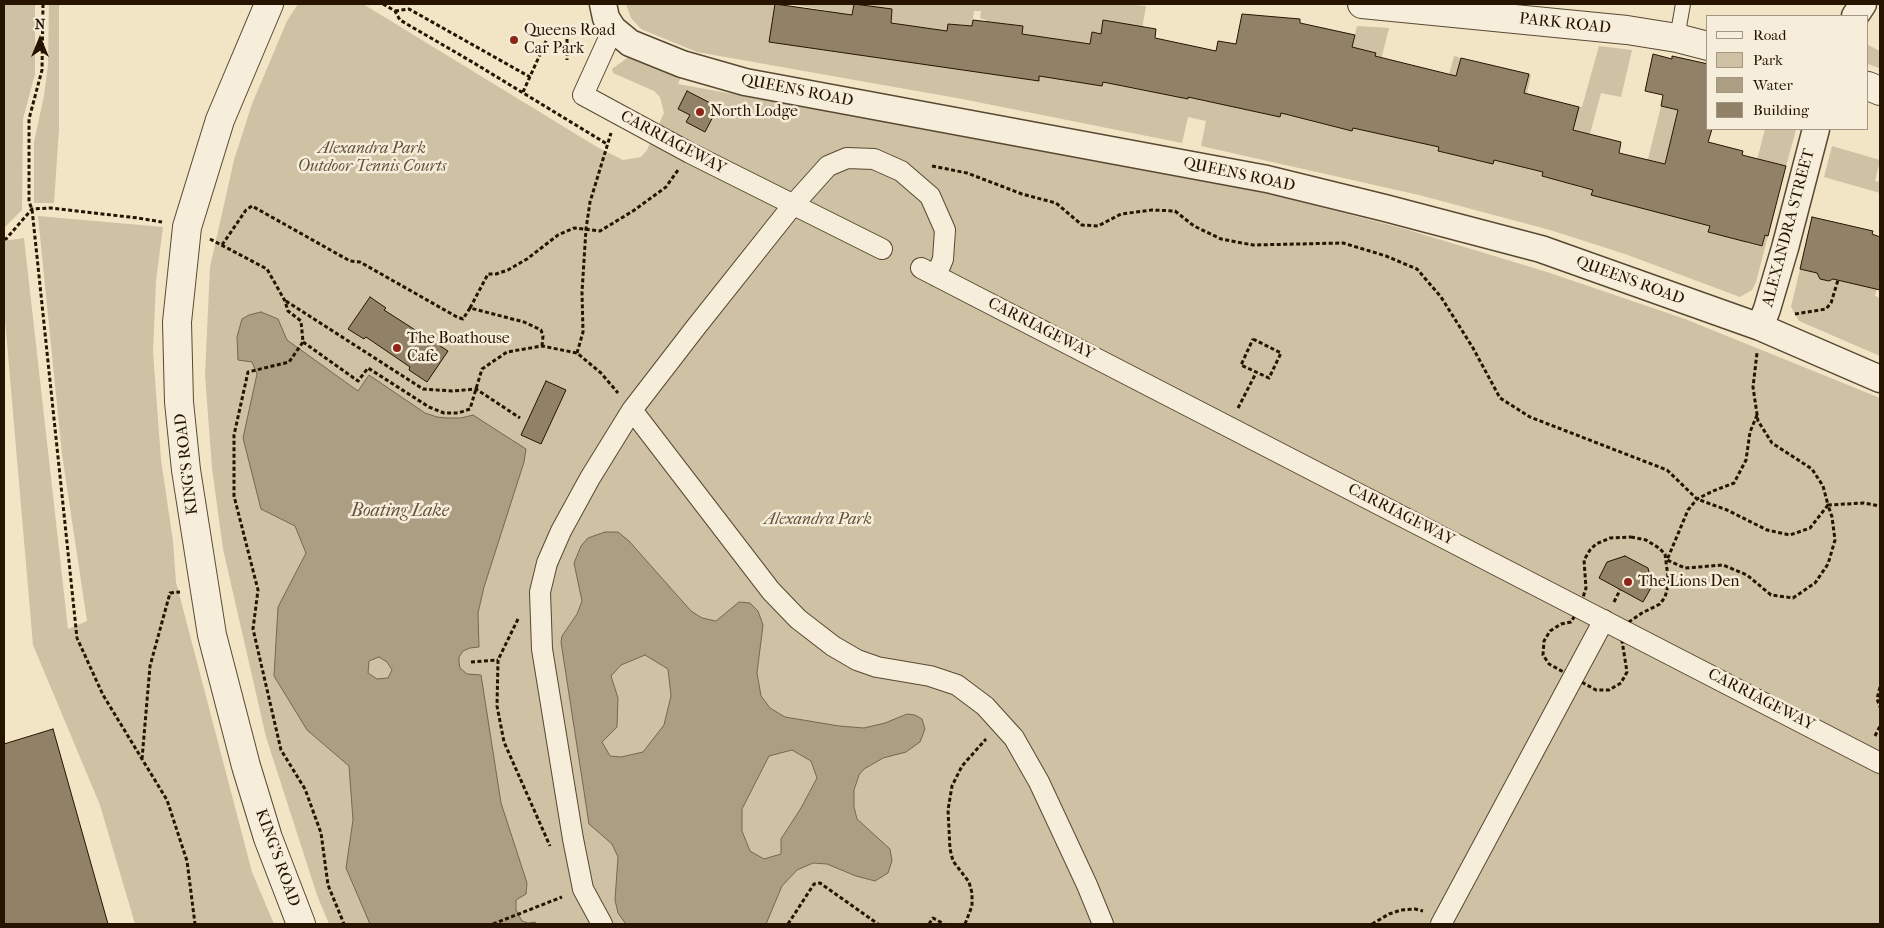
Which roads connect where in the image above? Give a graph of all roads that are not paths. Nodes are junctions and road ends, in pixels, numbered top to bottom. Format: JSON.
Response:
{"nodes":[{"id":1,"x":269,"y":4,"type":"edge"},
{"id":2,"x":603,"y":4,"type":"edge"},
{"id":3,"x":1362,"y":4,"type":"edge"},
{"id":4,"x":1683,"y":4,"type":"edge"},
{"id":5,"x":1863,"y":4,"type":"edge"},
{"id":6,"x":1460,"y":8,"type":"edge"},
{"id":7,"x":1856,"y":15,"type":"edge"},
{"id":8,"x":613,"y":29,"type":"junction"},
{"id":9,"x":1677,"y":38,"type":"junction"},
{"id":10,"x":1706,"y":45,"type":"edge"},
{"id":11,"x":1816,"y":130,"type":"edge"},
{"id":12,"x":793,"y":204,"type":"junction"},
{"id":13,"x":882,"y":249,"type":"dead end"},
{"id":14,"x":1760,"y":327,"type":"junction"},
{"id":15,"x":1880,"y":379,"type":"edge"},
{"id":16,"x":632,"y":410,"type":"junction"},
{"id":17,"x":1612,"y":624,"type":"junction"},
{"id":18,"x":1880,"y":762,"type":"edge"},
{"id":19,"x":1443,"y":921,"type":"edge"},
{"id":20,"x":301,"y":924,"type":"edge"},
{"id":21,"x":602,"y":924,"type":"edge"},
{"id":22,"x":1103,"y":924,"type":"edge"}],
"edges":[{"from":1,"to":20,"type":"street","name":"KING'S ROAD"},
{"from":2,"to":8,"type":"street","name":"QUEENS ROAD"},
{"from":3,"to":6,"type":"street","name":"PARK ROAD"},
{"from":4,"to":9,"type":"lane"},
{"from":5,"to":7,"type":"street"},
{"from":6,"to":9,"type":"street","name":"PARK ROAD"},
{"from":8,"to":12,"type":"street","name":"CARRIAGEWAY"},
{"from":8,"to":14,"type":"street","name":"QUEENS ROAD"},
{"from":9,"to":10,"type":"street","name":"PARK ROAD"},
{"from":11,"to":14,"type":"street","name":"ALEXANDRA STREET"},
{"from":12,"to":13,"type":"street","name":"CARRIAGEWAY"},
{"from":12,"to":16,"type":"street"},
{"from":12,"to":17,"type":"street","name":"CARRIAGEWAY"},
{"from":14,"to":15,"type":"street","name":"QUEENS ROAD"},
{"from":16,"to":21,"type":"street"},
{"from":16,"to":22,"type":"street"},
{"from":17,"to":18,"type":"street","name":"CARRIAGEWAY"},
{"from":17,"to":19,"type":"street"}]}
